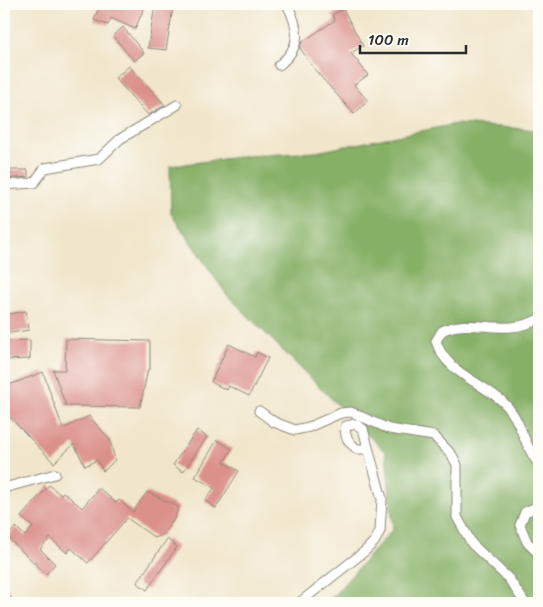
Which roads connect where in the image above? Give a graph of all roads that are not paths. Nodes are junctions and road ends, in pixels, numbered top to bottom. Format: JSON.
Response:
{"nodes":[{"id":1,"x":287,"y":4,"type":"edge"},
{"id":2,"x":279,"y":65,"type":"dead end"},
{"id":3,"x":177,"y":105,"type":"dead end"},
{"id":4,"x":4,"y":185,"type":"edge"},
{"id":5,"x":539,"y":319,"type":"edge"},
{"id":6,"x":259,"y":411,"type":"dead end"},
{"id":7,"x":368,"y":448,"type":"dead end"},
{"id":8,"x":539,"y":464,"type":"edge"},
{"id":9,"x":55,"y":474,"type":"dead end"},
{"id":10,"x":4,"y":488,"type":"edge"},
{"id":11,"x":539,"y":506,"type":"edge"},
{"id":12,"x":539,"y":554,"type":"edge"},
{"id":13,"x":300,"y":603,"type":"edge"},
{"id":14,"x":525,"y":603,"type":"edge"}],
"edges":[{"from":1,"to":2,"type":"street"},
{"from":3,"to":4,"type":"street"},
{"from":5,"to":8,"type":"street"},
{"from":6,"to":14,"type":"street"},
{"from":7,"to":13,"type":"street"},
{"from":9,"to":10,"type":"street"},
{"from":11,"to":12,"type":"street"}]}
